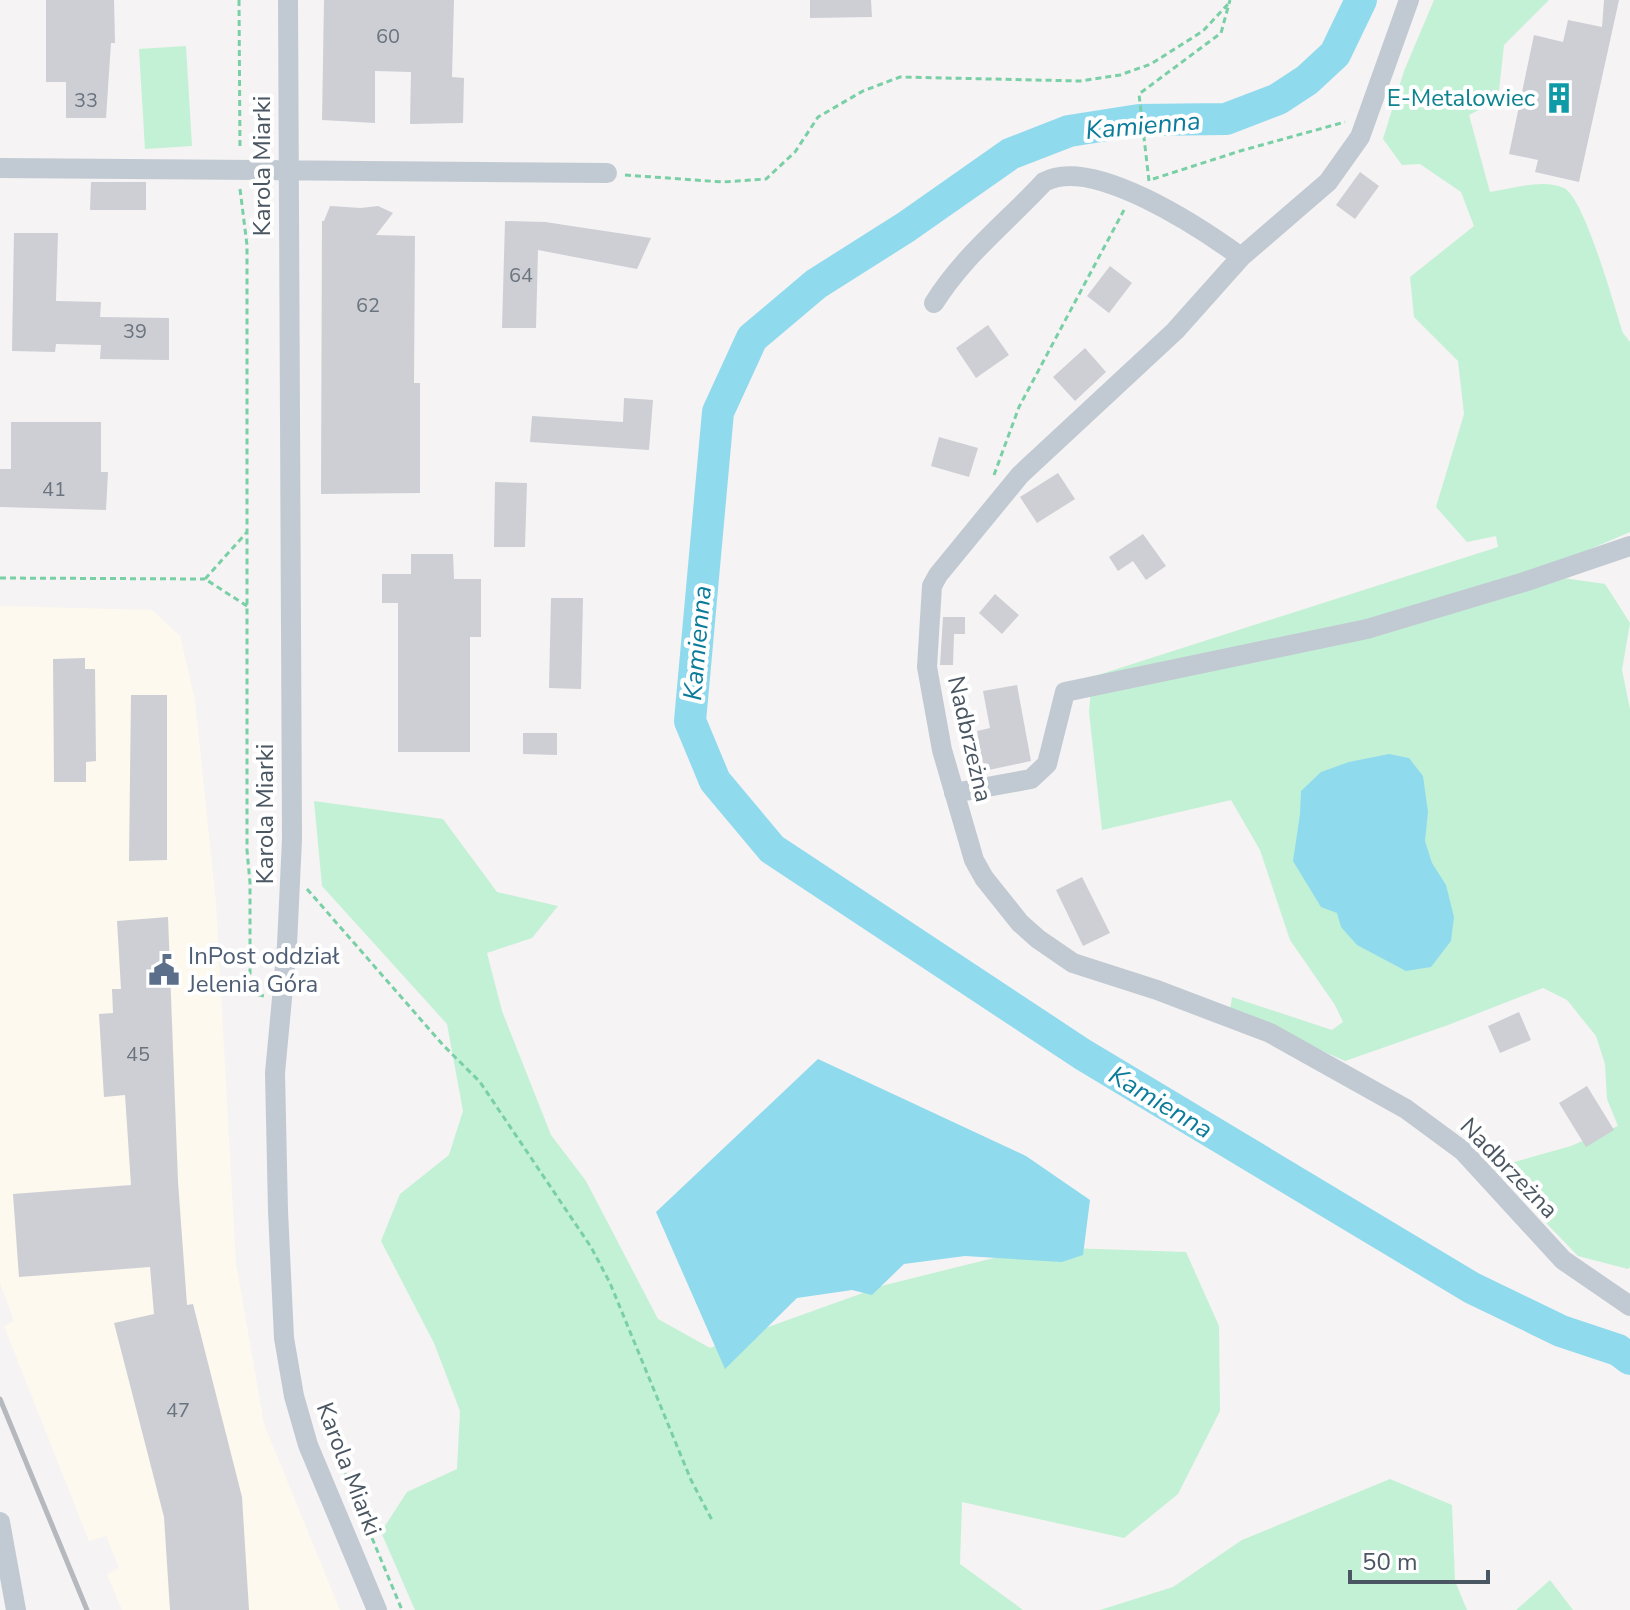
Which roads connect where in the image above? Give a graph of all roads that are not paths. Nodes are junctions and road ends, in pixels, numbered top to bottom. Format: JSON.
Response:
{"nodes":[{"id":1,"x":288,"y":0,"type":"edge"},
{"id":2,"x":1409,"y":0,"type":"edge"},
{"id":3,"x":0,"y":168,"type":"edge"},
{"id":4,"x":288,"y":169,"type":"junction"},
{"id":5,"x":607,"y":173,"type":"road end"},
{"id":6,"x":1241,"y":257,"type":"junction"},
{"id":7,"x":934,"y":303,"type":"dead end"},
{"id":8,"x":1630,"y":546,"type":"edge"},
{"id":9,"x":954,"y":793,"type":"junction"},
{"id":10,"x":1630,"y":1306,"type":"edge"},
{"id":11,"x":0,"y":1522,"type":"edge"},
{"id":12,"x":16,"y":1610,"type":"edge"},
{"id":13,"x":377,"y":1610,"type":"edge"}],
"edges":[{"from":1,"to":4,"type":"street","name":"Karola Miarki"},
{"from":2,"to":6,"type":"street","name":"Nadbrzeżna"},
{"from":3,"to":4,"type":"street"},
{"from":4,"to":5,"type":"street"},
{"from":4,"to":13,"type":"street","name":"Karola Miarki"},
{"from":6,"to":7,"type":"street"},
{"from":6,"to":9,"type":"street","name":"Nadbrzeżna"},
{"from":8,"to":9,"type":"street"},
{"from":9,"to":10,"type":"street","name":"Nadbrzeżna"},
{"from":11,"to":12,"type":"street"}]}
